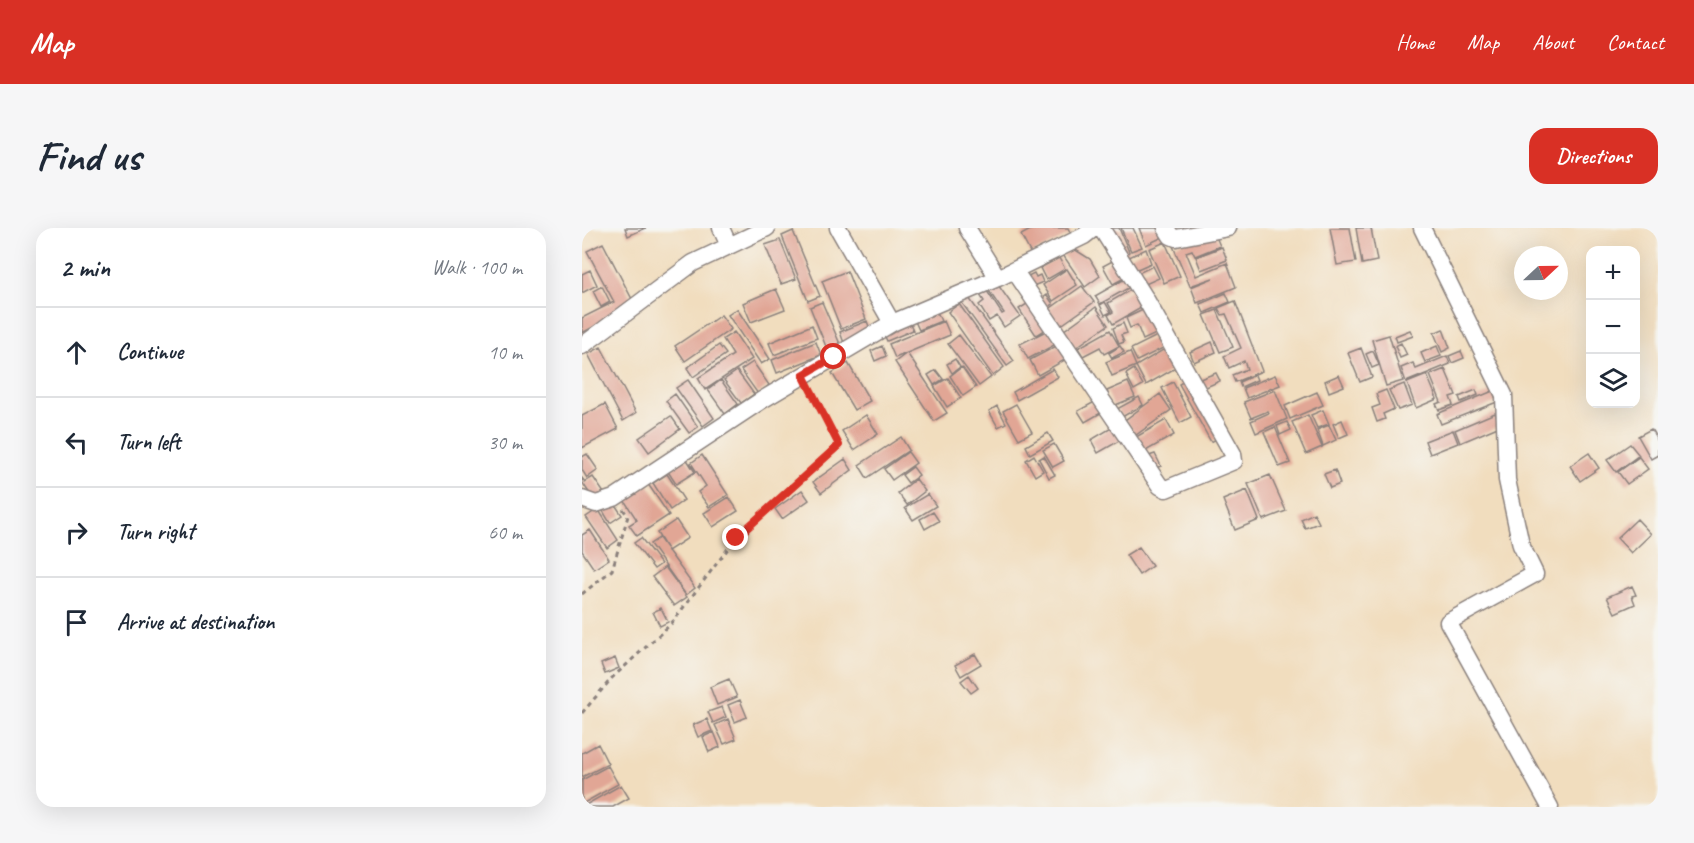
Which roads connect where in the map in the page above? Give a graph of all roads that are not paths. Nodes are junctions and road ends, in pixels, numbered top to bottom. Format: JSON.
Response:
{"nodes":[{"id":1,"x":720,"y":228,"type":"edge"},
{"id":2,"x":767,"y":228,"type":"edge"},
{"id":3,"x":838,"y":228,"type":"edge"},
{"id":4,"x":967,"y":228,"type":"edge"},
{"id":5,"x":1101,"y":228,"type":"edge"},
{"id":6,"x":1166,"y":228,"type":"edge"},
{"id":7,"x":1228,"y":228,"type":"edge"},
{"id":8,"x":1422,"y":228,"type":"edge"},
{"id":9,"x":1086,"y":231,"type":"edge"},
{"id":10,"x":729,"y":246,"type":"junction"},
{"id":11,"x":1014,"y":270,"type":"junction"},
{"id":12,"x":998,"y":278,"type":"junction"},
{"id":13,"x":892,"y":323,"type":"junction"},
{"id":14,"x":582,"y":346,"type":"edge"},
{"id":15,"x":582,"y":499,"type":"edge"},
{"id":16,"x":1550,"y":807,"type":"edge"}],
"edges":[{"from":1,"to":10,"type":"street"},
{"from":2,"to":10,"type":"street"},
{"from":3,"to":13,"type":"street"},
{"from":4,"to":12,"type":"street"},
{"from":5,"to":11,"type":"street"},
{"from":6,"to":7,"type":"street"},
{"from":8,"to":16,"type":"street"},
{"from":9,"to":11,"type":"street"},
{"from":10,"to":14,"type":"street"},
{"from":11,"to":12,"type":"street"},
{"from":12,"to":13,"type":"street"},
{"from":13,"to":15,"type":"street"}]}
